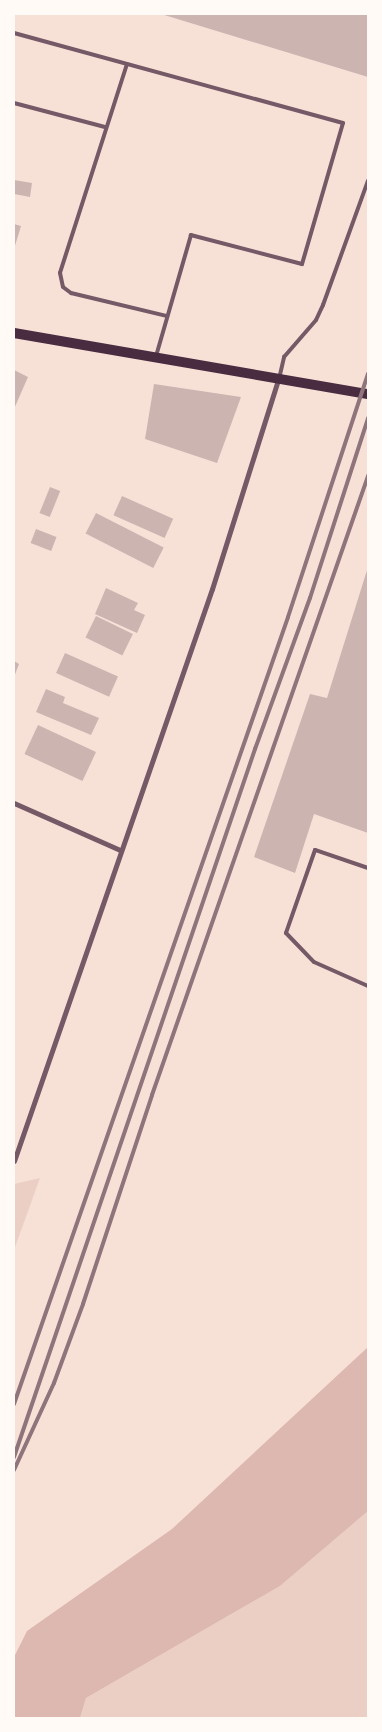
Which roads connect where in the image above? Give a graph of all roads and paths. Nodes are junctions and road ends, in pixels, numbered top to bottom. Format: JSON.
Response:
{"nodes":[{"id":1,"x":14,"y":33,"type":"edge"},
{"id":2,"x":127,"y":64,"type":"junction"},
{"id":3,"x":14,"y":103,"type":"edge"},
{"id":4,"x":105,"y":127,"type":"junction"},
{"id":5,"x":368,"y":181,"type":"edge"},
{"id":6,"x":167,"y":316,"type":"junction"},
{"id":7,"x":14,"y":332,"type":"edge"},
{"id":8,"x":155,"y":358,"type":"junction"},
{"id":9,"x":278,"y":380,"type":"junction"},
{"id":10,"x":368,"y":394,"type":"edge"},
{"id":11,"x":14,"y":803,"type":"edge"},
{"id":12,"x":120,"y":850,"type":"junction"},
{"id":13,"x":368,"y":868,"type":"edge"},
{"id":14,"x":368,"y":986,"type":"edge"},
{"id":15,"x":14,"y":1161,"type":"edge"}],
"edges":[{"from":1,"to":2,"type":"lane"},
{"from":2,"to":4,"type":"lane"},
{"from":2,"to":6,"type":"lane"},
{"from":3,"to":4,"type":"lane"},
{"from":4,"to":6,"type":"lane"},
{"from":5,"to":9,"type":"lane"},
{"from":6,"to":8,"type":"lane"},
{"from":7,"to":8,"type":"main road"},
{"from":8,"to":9,"type":"main road"},
{"from":9,"to":10,"type":"main road"},
{"from":9,"to":12,"type":"street"},
{"from":11,"to":12,"type":"street"},
{"from":12,"to":15,"type":"street"},
{"from":13,"to":14,"type":"lane"}]}
